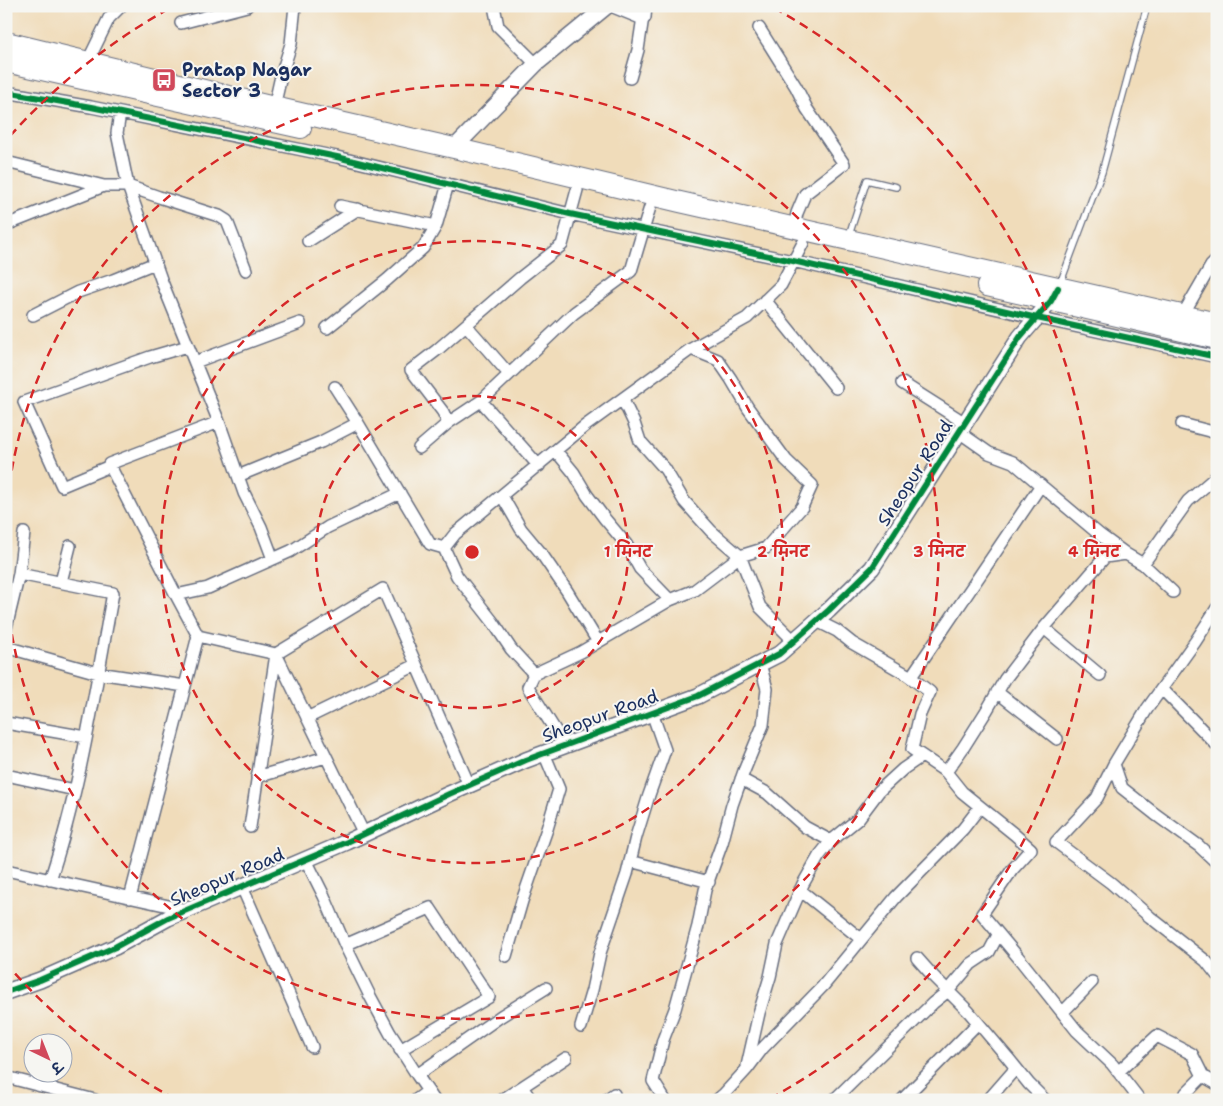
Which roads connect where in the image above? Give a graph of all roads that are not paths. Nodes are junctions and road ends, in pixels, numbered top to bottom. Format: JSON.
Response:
{"nodes":[{"id":1,"x":121,"y":6,"type":"edge"},
{"id":2,"x":247,"y":6,"type":"edge"},
{"id":3,"x":295,"y":6,"type":"edge"},
{"id":4,"x":494,"y":6,"type":"edge"},
{"id":5,"x":607,"y":6,"type":"edge"},
{"id":6,"x":616,"y":6,"type":"edge"},
{"id":7,"x":1146,"y":7,"type":"edge"},
{"id":8,"x":643,"y":12,"type":"edge"},
{"id":9,"x":181,"y":24,"type":"dead end"},
{"id":10,"x":759,"y":28,"type":"dead end"},
{"id":11,"x":6,"y":42,"type":"edge"},
{"id":12,"x":88,"y":61,"type":"junction"},
{"id":13,"x":6,"y":62,"type":"edge"},
{"id":14,"x":536,"y":64,"type":"junction"},
{"id":15,"x":630,"y":78,"type":"dead end"},
{"id":16,"x":6,"y":92,"type":"edge"},
{"id":17,"x":274,"y":108,"type":"junction"},
{"id":18,"x":120,"y":113,"type":"junction"},
{"id":19,"x":454,"y":148,"type":"junction"},
{"id":20,"x":6,"y":162,"type":"edge"},
{"id":21,"x":448,"y":184,"type":"junction"},
{"id":22,"x":104,"y":186,"type":"junction"},
{"id":23,"x":128,"y":186,"type":"junction"},
{"id":24,"x":896,"y":187,"type":"dead end"},
{"id":25,"x":577,"y":190,"type":"junction"},
{"id":26,"x":340,"y":206,"type":"dead end"},
{"id":27,"x":650,"y":207,"type":"junction"},
{"id":28,"x":358,"y":209,"type":"junction"},
{"id":29,"x":570,"y":214,"type":"junction"},
{"id":30,"x":6,"y":225,"type":"edge"},
{"id":31,"x":436,"y":226,"type":"junction"},
{"id":32,"x":644,"y":229,"type":"junction"},
{"id":33,"x":798,"y":235,"type":"junction"},
{"id":34,"x":848,"y":240,"type":"junction"},
{"id":35,"x":308,"y":241,"type":"dead end"},
{"id":36,"x":1217,"y":260,"type":"edge"},
{"id":37,"x":793,"y":261,"type":"junction"},
{"id":38,"x":155,"y":263,"type":"junction"},
{"id":39,"x":246,"y":270,"type":"dead end"},
{"id":40,"x":1055,"y":294,"type":"junction"},
{"id":41,"x":765,"y":300,"type":"junction"},
{"id":42,"x":33,"y":315,"type":"dead end"},
{"id":43,"x":1182,"y":316,"type":"junction"},
{"id":44,"x":1037,"y":318,"type":"junction"},
{"id":45,"x":300,"y":323,"type":"dead end"},
{"id":46,"x":1217,"y":323,"type":"edge"},
{"id":47,"x":466,"y":325,"type":"junction"},
{"id":48,"x":327,"y":328,"type":"dead end"},
{"id":49,"x":1217,"y":340,"type":"edge"},
{"id":50,"x":188,"y":346,"type":"junction"},
{"id":51,"x":691,"y":349,"type":"junction"},
{"id":52,"x":1217,"y":357,"type":"edge"},
{"id":53,"x":195,"y":362,"type":"junction"},
{"id":54,"x":509,"y":374,"type":"junction"},
{"id":55,"x":902,"y":383,"type":"dead end"},
{"id":56,"x":335,"y":387,"type":"dead end"},
{"id":57,"x":836,"y":388,"type":"dead end"},
{"id":58,"x":623,"y":400,"type":"junction"},
{"id":59,"x":481,"y":401,"type":"junction"},
{"id":60,"x":219,"y":422,"type":"junction"},
{"id":61,"x":358,"y":423,"type":"junction"},
{"id":62,"x":448,"y":423,"type":"junction"},
{"id":63,"x":1182,"y":424,"type":"dead end"},
{"id":64,"x":962,"y":427,"type":"junction"},
{"id":65,"x":1217,"y":434,"type":"edge"},
{"id":66,"x":419,"y":448,"type":"dead end"},
{"id":67,"x":556,"y":451,"type":"junction"},
{"id":68,"x":110,"y":466,"type":"junction"},
{"id":69,"x":539,"y":466,"type":"junction"},
{"id":70,"x":238,"y":476,"type":"junction"},
{"id":71,"x":1217,"y":476,"type":"edge"},
{"id":72,"x":1041,"y":485,"type":"junction"},
{"id":73,"x":400,"y":493,"type":"junction"},
{"id":74,"x":502,"y":496,"type":"junction"},
{"id":75,"x":24,"y":533,"type":"dead end"},
{"id":76,"x":70,"y":546,"type":"dead end"},
{"id":77,"x":444,"y":548,"type":"junction"},
{"id":78,"x":1126,"y":554,"type":"junction"},
{"id":79,"x":740,"y":556,"type":"junction"},
{"id":80,"x":273,"y":559,"type":"junction"},
{"id":81,"x":1143,"y":564,"type":"junction"},
{"id":82,"x":19,"y":574,"type":"junction"},
{"id":83,"x":61,"y":582,"type":"junction"},
{"id":84,"x":1173,"y":592,"type":"dead end"},
{"id":85,"x":176,"y":596,"type":"junction"},
{"id":86,"x":670,"y":600,"type":"junction"},
{"id":87,"x":1217,"y":608,"type":"edge"},
{"id":88,"x":817,"y":621,"type":"junction"},
{"id":89,"x":6,"y":628,"type":"edge"},
{"id":90,"x":1044,"y":628,"type":"junction"},
{"id":91,"x":198,"y":636,"type":"junction"},
{"id":92,"x":794,"y":641,"type":"junction"},
{"id":93,"x":598,"y":642,"type":"junction"},
{"id":94,"x":6,"y":647,"type":"edge"},
{"id":95,"x":276,"y":654,"type":"junction"},
{"id":96,"x":760,"y":664,"type":"junction"},
{"id":97,"x":416,"y":665,"type":"junction"},
{"id":98,"x":98,"y":673,"type":"junction"},
{"id":99,"x":534,"y":674,"type":"junction"},
{"id":100,"x":1100,"y":675,"type":"dead end"},
{"id":101,"x":911,"y":677,"type":"junction"},
{"id":102,"x":185,"y":686,"type":"junction"},
{"id":103,"x":1162,"y":690,"type":"junction"},
{"id":104,"x":997,"y":692,"type":"junction"},
{"id":105,"x":652,"y":713,"type":"junction"},
{"id":106,"x":307,"y":718,"type":"junction"},
{"id":107,"x":6,"y":723,"type":"edge"},
{"id":108,"x":86,"y":737,"type":"junction"},
{"id":109,"x":1057,"y":738,"type":"dead end"},
{"id":110,"x":1217,"y":745,"type":"edge"},
{"id":111,"x":565,"y":746,"type":"junction"},
{"id":112,"x":544,"y":753,"type":"junction"},
{"id":113,"x":922,"y":756,"type":"junction"},
{"id":114,"x":326,"y":757,"type":"junction"},
{"id":115,"x":1114,"y":764,"type":"junction"},
{"id":116,"x":946,"y":772,"type":"junction"},
{"id":117,"x":6,"y":775,"type":"edge"},
{"id":118,"x":257,"y":777,"type":"junction"},
{"id":119,"x":741,"y":779,"type":"junction"},
{"id":120,"x":469,"y":785,"type":"junction"},
{"id":121,"x":75,"y":790,"type":"junction"},
{"id":122,"x":980,"y":807,"type":"junction"},
{"id":123,"x":250,"y":827,"type":"dead end"},
{"id":124,"x":364,"y":834,"type":"junction"},
{"id":125,"x":831,"y":842,"type":"junction"},
{"id":126,"x":306,"y":860,"type":"junction"},
{"id":127,"x":630,"y":861,"type":"junction"},
{"id":128,"x":1217,"y":863,"type":"edge"},
{"id":129,"x":6,"y":870,"type":"edge"},
{"id":130,"x":50,"y":880,"type":"junction"},
{"id":131,"x":709,"y":882,"type":"junction"},
{"id":132,"x":242,"y":887,"type":"junction"},
{"id":133,"x":800,"y":890,"type":"junction"},
{"id":134,"x":130,"y":898,"type":"junction"},
{"id":135,"x":187,"y":910,"type":"junction"},
{"id":136,"x":998,"y":935,"type":"junction"},
{"id":137,"x":861,"y":939,"type":"junction"},
{"id":138,"x":345,"y":945,"type":"junction"},
{"id":139,"x":506,"y":956,"type":"dead end"},
{"id":140,"x":917,"y":958,"type":"dead end"},
{"id":141,"x":1217,"y":975,"type":"edge"},
{"id":142,"x":1092,"y":982,"type":"dead end"},
{"id":143,"x":546,"y":988,"type":"dead end"},
{"id":144,"x":948,"y":991,"type":"junction"},
{"id":145,"x":6,"y":992,"type":"edge"},
{"id":146,"x":1063,"y":1012,"type":"junction"},
{"id":147,"x":978,"y":1023,"type":"junction"},
{"id":148,"x":580,"y":1027,"type":"dead end"},
{"id":149,"x":312,"y":1046,"type":"dead end"},
{"id":150,"x":400,"y":1050,"type":"junction"},
{"id":151,"x":566,"y":1058,"type":"dead end"},
{"id":152,"x":1016,"y":1068,"type":"junction"},
{"id":153,"x":747,"y":1069,"type":"junction"},
{"id":154,"x":1118,"y":1072,"type":"junction"},
{"id":155,"x":417,"y":1075,"type":"junction"},
{"id":156,"x":1203,"y":1076,"type":"junction"},
{"id":157,"x":6,"y":1077,"type":"edge"},
{"id":158,"x":1217,"y":1084,"type":"edge"},
{"id":159,"x":522,"y":1087,"type":"junction"},
{"id":160,"x":431,"y":1096,"type":"edge"},
{"id":161,"x":95,"y":1100,"type":"edge"},
{"id":162,"x":416,"y":1100,"type":"edge"},
{"id":163,"x":502,"y":1100,"type":"edge"},
{"id":164,"x":531,"y":1100,"type":"edge"},
{"id":165,"x":664,"y":1100,"type":"edge"},
{"id":166,"x":717,"y":1100,"type":"edge"},
{"id":167,"x":834,"y":1100,"type":"edge"},
{"id":168,"x":902,"y":1100,"type":"edge"},
{"id":169,"x":988,"y":1100,"type":"edge"},
{"id":170,"x":1046,"y":1100,"type":"edge"},
{"id":171,"x":1140,"y":1100,"type":"edge"},
{"id":172,"x":1184,"y":1100,"type":"edge"}],
"edges":[{"from":1,"to":12,"type":"street"},
{"from":2,"to":9,"type":"street"},
{"from":3,"to":17,"type":"street"},
{"from":4,"to":14,"type":"street"},
{"from":5,"to":14,"type":"street"},
{"from":6,"to":8,"type":"street"},
{"from":7,"to":40,"type":"lane"},
{"from":8,"to":15,"type":"street"},
{"from":10,"to":33,"type":"street"},
{"from":11,"to":12,"type":"highway"},
{"from":12,"to":17,"type":"highway"},
{"from":13,"to":25,"type":"highway"},
{"from":14,"to":19,"type":"street"},
{"from":16,"to":18,"type":"street"},
{"from":17,"to":19,"type":"highway"},
{"from":18,"to":21,"type":"street"},
{"from":18,"to":23,"type":"street"},
{"from":19,"to":33,"type":"highway"},
{"from":20,"to":22,"type":"street"},
{"from":21,"to":29,"type":"street"},
{"from":21,"to":31,"type":"street"},
{"from":22,"to":23,"type":"street"},
{"from":22,"to":30,"type":"street"},
{"from":23,"to":38,"type":"street"},
{"from":23,"to":39,"type":"street"},
{"from":24,"to":34,"type":"lane"},
{"from":25,"to":27,"type":"highway"},
{"from":25,"to":29,"type":"street"},
{"from":26,"to":28,"type":"street"},
{"from":27,"to":32,"type":"street"},
{"from":27,"to":33,"type":"highway"},
{"from":28,"to":31,"type":"street"},
{"from":28,"to":35,"type":"street"},
{"from":29,"to":32,"type":"street"},
{"from":29,"to":47,"type":"street"},
{"from":31,"to":48,"type":"street"},
{"from":32,"to":37,"type":"street"},
{"from":32,"to":54,"type":"street"},
{"from":33,"to":34,"type":"highway"},
{"from":33,"to":37,"type":"street"},
{"from":33,"to":40,"type":"highway"},
{"from":34,"to":40,"type":"highway"},
{"from":36,"to":43,"type":"street"},
{"from":37,"to":41,"type":"street"},
{"from":37,"to":44,"type":"street"},
{"from":38,"to":42,"type":"street"},
{"from":38,"to":50,"type":"street"},
{"from":40,"to":43,"type":"highway"},
{"from":40,"to":44,"type":"street","name":"Sheopur Road"},
{"from":40,"to":49,"type":"highway"},
{"from":41,"to":51,"type":"street"},
{"from":41,"to":57,"type":"street"},
{"from":43,"to":46,"type":"highway"},
{"from":44,"to":52,"type":"street"},
{"from":44,"to":64,"type":"street","name":"Sheopur Road"},
{"from":45,"to":53,"type":"street"},
{"from":47,"to":54,"type":"street"},
{"from":47,"to":62,"type":"street"},
{"from":50,"to":53,"type":"street"},
{"from":50,"to":68,"type":"street"},
{"from":51,"to":58,"type":"street"},
{"from":51,"to":79,"type":"street"},
{"from":53,"to":60,"type":"street"},
{"from":54,"to":59,"type":"street"},
{"from":55,"to":64,"type":"street"},
{"from":56,"to":61,"type":"street"},
{"from":58,"to":67,"type":"street"},
{"from":58,"to":79,"type":"street"},
{"from":59,"to":62,"type":"street"},
{"from":59,"to":69,"type":"street"},
{"from":60,"to":68,"type":"street"},
{"from":60,"to":70,"type":"street"},
{"from":61,"to":70,"type":"street"},
{"from":61,"to":73,"type":"street"},
{"from":62,"to":66,"type":"street"},
{"from":63,"to":65,"type":"street"},
{"from":64,"to":72,"type":"street"},
{"from":64,"to":88,"type":"street","name":"Sheopur Road"},
{"from":67,"to":69,"type":"street"},
{"from":67,"to":86,"type":"street"},
{"from":68,"to":85,"type":"street"},
{"from":69,"to":74,"type":"street"},
{"from":70,"to":80,"type":"street"},
{"from":71,"to":81,"type":"street"},
{"from":72,"to":78,"type":"street"},
{"from":72,"to":101,"type":"street"},
{"from":73,"to":77,"type":"street"},
{"from":73,"to":80,"type":"street"},
{"from":74,"to":77,"type":"street"},
{"from":74,"to":93,"type":"street"},
{"from":75,"to":82,"type":"street"},
{"from":76,"to":83,"type":"street"},
{"from":77,"to":99,"type":"street"},
{"from":78,"to":81,"type":"street"},
{"from":78,"to":90,"type":"street"},
{"from":79,"to":86,"type":"street"},
{"from":79,"to":92,"type":"street"},
{"from":80,"to":85,"type":"street"},
{"from":81,"to":84,"type":"street"},
{"from":82,"to":83,"type":"street"},
{"from":82,"to":89,"type":"street"},
{"from":83,"to":98,"type":"street"},
{"from":85,"to":91,"type":"street"},
{"from":86,"to":93,"type":"street"},
{"from":87,"to":103,"type":"street"},
{"from":88,"to":92,"type":"street","name":"Sheopur Road"},
{"from":88,"to":101,"type":"street"},
{"from":90,"to":100,"type":"street"},
{"from":90,"to":104,"type":"street"},
{"from":91,"to":95,"type":"street"},
{"from":91,"to":102,"type":"street"},
{"from":92,"to":96,"type":"street","name":"Sheopur Road"},
{"from":93,"to":99,"type":"street"},
{"from":94,"to":98,"type":"street"},
{"from":95,"to":97,"type":"street"},
{"from":95,"to":106,"type":"street"},
{"from":95,"to":118,"type":"street"},
{"from":96,"to":105,"type":"street","name":"Sheopur Road"},
{"from":96,"to":119,"type":"street"},
{"from":97,"to":106,"type":"street"},
{"from":97,"to":120,"type":"street"},
{"from":98,"to":102,"type":"street"},
{"from":98,"to":108,"type":"street"},
{"from":99,"to":111,"type":"street"},
{"from":101,"to":113,"type":"street"},
{"from":102,"to":134,"type":"street"},
{"from":103,"to":110,"type":"street"},
{"from":103,"to":115,"type":"street"},
{"from":104,"to":109,"type":"street"},
{"from":104,"to":116,"type":"street"},
{"from":105,"to":111,"type":"street","name":"Sheopur Road"},
{"from":105,"to":127,"type":"street"},
{"from":106,"to":114,"type":"street"},
{"from":107,"to":108,"type":"street"},
{"from":108,"to":121,"type":"street"},
{"from":111,"to":112,"type":"street","name":"Sheopur Road"},
{"from":112,"to":120,"type":"street","name":"Sheopur Road"},
{"from":112,"to":139,"type":"street"},
{"from":113,"to":116,"type":"street"},
{"from":113,"to":125,"type":"street"},
{"from":114,"to":118,"type":"street"},
{"from":114,"to":124,"type":"street"},
{"from":115,"to":128,"type":"street"},
{"from":115,"to":141,"type":"street"},
{"from":116,"to":122,"type":"street"},
{"from":117,"to":121,"type":"street"},
{"from":118,"to":123,"type":"street"},
{"from":119,"to":125,"type":"street"},
{"from":119,"to":131,"type":"street"},
{"from":120,"to":124,"type":"street","name":"Sheopur Road"},
{"from":121,"to":130,"type":"street"},
{"from":122,"to":136,"type":"street"},
{"from":122,"to":137,"type":"street"},
{"from":124,"to":126,"type":"street","name":"Sheopur Road"},
{"from":125,"to":133,"type":"street"},
{"from":126,"to":132,"type":"street","name":"Sheopur Road"},
{"from":126,"to":138,"type":"street"},
{"from":127,"to":131,"type":"street"},
{"from":127,"to":148,"type":"street"},
{"from":129,"to":130,"type":"street"},
{"from":130,"to":134,"type":"street"},
{"from":131,"to":165,"type":"street"},
{"from":132,"to":135,"type":"street","name":"Sheopur Road"},
{"from":132,"to":149,"type":"street"},
{"from":133,"to":137,"type":"street"},
{"from":133,"to":153,"type":"street"},
{"from":134,"to":135,"type":"street"},
{"from":135,"to":145,"type":"street","name":"Sheopur Road"},
{"from":136,"to":144,"type":"street"},
{"from":136,"to":146,"type":"street"},
{"from":137,"to":153,"type":"street"},
{"from":138,"to":150,"type":"street"},
{"from":138,"to":150,"type":"street"},
{"from":140,"to":144,"type":"street"},
{"from":142,"to":146,"type":"street"},
{"from":143,"to":155,"type":"street"},
{"from":144,"to":147,"type":"street"},
{"from":144,"to":167,"type":"street"},
{"from":146,"to":154,"type":"street"},
{"from":147,"to":152,"type":"street"},
{"from":147,"to":168,"type":"street"},
{"from":150,"to":155,"type":"street"},
{"from":151,"to":159,"type":"street"},
{"from":152,"to":169,"type":"street"},
{"from":152,"to":170,"type":"street"},
{"from":153,"to":166,"type":"street"},
{"from":154,"to":156,"type":"street"},
{"from":154,"to":171,"type":"street"},
{"from":155,"to":160,"type":"street"},
{"from":156,"to":158,"type":"street"},
{"from":156,"to":172,"type":"street"},
{"from":157,"to":161,"type":"street"},
{"from":159,"to":163,"type":"street"},
{"from":159,"to":164,"type":"street"},
{"from":160,"to":162,"type":"street"}]}
